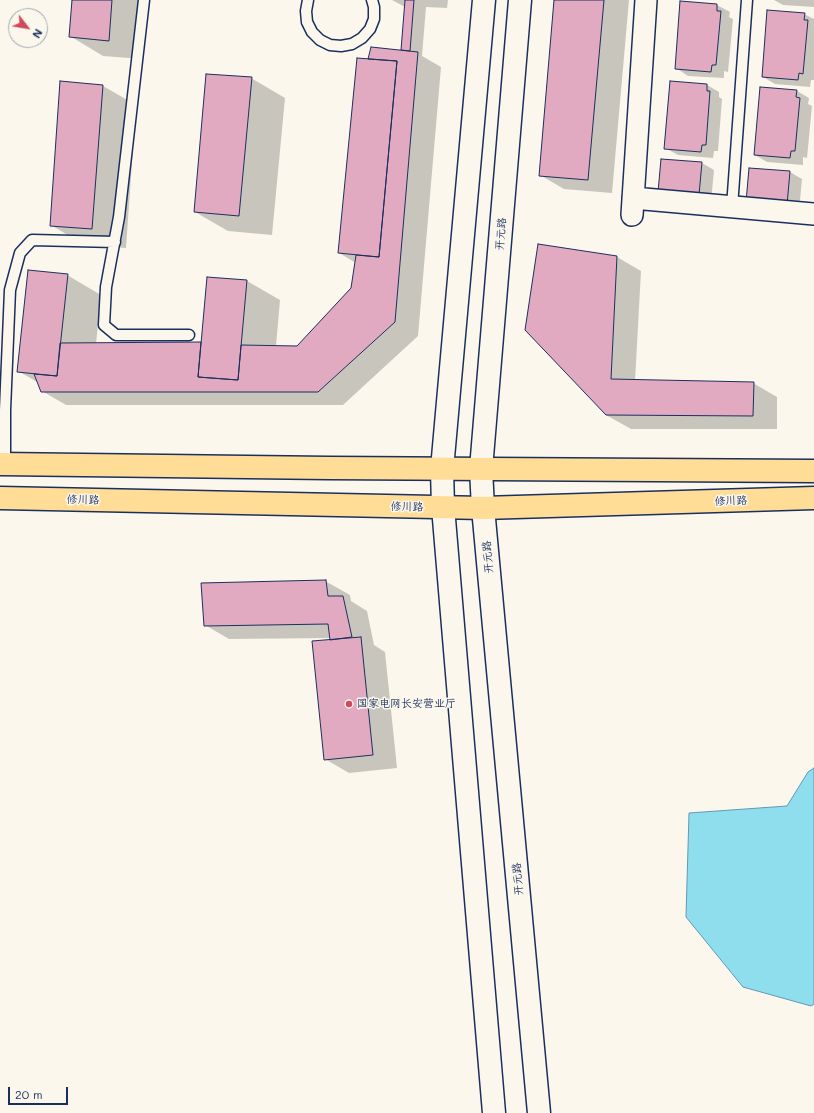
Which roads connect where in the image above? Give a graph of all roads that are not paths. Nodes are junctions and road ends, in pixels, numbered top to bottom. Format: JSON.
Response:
{"nodes":[{"id":1,"x":144,"y":0,"type":"edge"},
{"id":2,"x":308,"y":0,"type":"edge"},
{"id":3,"x":372,"y":0,"type":"edge"},
{"id":4,"x":484,"y":0,"type":"edge"},
{"id":5,"x":520,"y":0,"type":"edge"},
{"id":6,"x":646,"y":0,"type":"edge"},
{"id":7,"x":748,"y":0,"type":"edge"},
{"id":8,"x":732,"y":206,"type":"junction"},
{"id":9,"x":814,"y":209,"type":"edge"},
{"id":10,"x":814,"y":214,"type":"edge"},
{"id":11,"x":114,"y":242,"type":"junction"},
{"id":12,"x":189,"y":335,"type":"dead end"},
{"id":13,"x":2,"y":464,"type":"edge"},
{"id":14,"x":442,"y":469,"type":"junction"},
{"id":15,"x":481,"y":469,"type":"junction"},
{"id":16,"x":814,"y":471,"type":"edge"},
{"id":17,"x":0,"y":498,"type":"edge"},
{"id":18,"x":814,"y":498,"type":"edge"},
{"id":19,"x":443,"y":507,"type":"junction"},
{"id":20,"x":483,"y":508,"type":"junction"},
{"id":21,"x":494,"y":1113,"type":"edge"},
{"id":22,"x":539,"y":1113,"type":"edge"}],
"edges":[{"from":1,"to":11,"type":"lane"},
{"from":2,"to":3,"type":"lane"},
{"from":4,"to":14,"type":"main road"},
{"from":5,"to":15,"type":"main road","name":"开元路"},
{"from":6,"to":8,"type":"street"},
{"from":7,"to":8,"type":"lane"},
{"from":8,"to":10,"type":"street"},
{"from":9,"to":10,"type":"lane"},
{"from":11,"to":12,"type":"lane"},
{"from":11,"to":13,"type":"lane"},
{"from":13,"to":14,"type":"main road"},
{"from":14,"to":15,"type":"main road"},
{"from":14,"to":19,"type":"main road"},
{"from":15,"to":16,"type":"main road"},
{"from":15,"to":20,"type":"main road","name":"开元路"},
{"from":17,"to":19,"type":"main road","name":"修川路"},
{"from":18,"to":20,"type":"main road","name":"修川路"},
{"from":19,"to":20,"type":"main road","name":"修川路"},
{"from":19,"to":21,"type":"main road"},
{"from":20,"to":22,"type":"main road","name":"开元路"}]}
